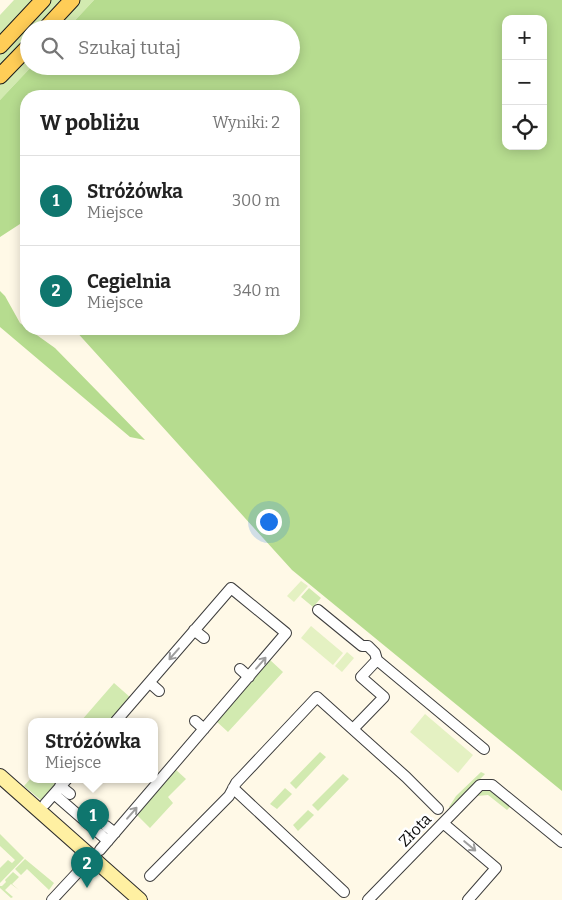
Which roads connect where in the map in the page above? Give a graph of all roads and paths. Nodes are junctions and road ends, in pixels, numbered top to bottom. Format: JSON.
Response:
{"nodes":[{"id":1,"x":43,"y":0,"type":"edge"},
{"id":2,"x":72,"y":0,"type":"edge"},
{"id":3,"x":24,"y":20,"type":"edge"},
{"id":4,"x":53,"y":20,"type":"edge"},
{"id":5,"x":20,"y":25,"type":"edge"},
{"id":6,"x":0,"y":46,"type":"edge"},
{"id":7,"x":20,"y":55,"type":"edge"},
{"id":8,"x":0,"y":76,"type":"edge"},
{"id":9,"x":318,"y":610,"type":"dead end"},
{"id":10,"x":194,"y":630,"type":"junction"},
{"id":11,"x":204,"y":638,"type":"dead end"},
{"id":12,"x":377,"y":660,"type":"junction"},
{"id":13,"x":240,"y":669,"type":"dead end"},
{"id":14,"x":249,"y":677,"type":"junction"},
{"id":15,"x":150,"y":682,"type":"junction"},
{"id":16,"x":159,"y":691,"type":"dead end"},
{"id":17,"x":119,"y":718,"type":"edge"},
{"id":18,"x":195,"y":721,"type":"dead end"},
{"id":19,"x":204,"y":729,"type":"junction"},
{"id":20,"x":353,"y":729,"type":"junction"},
{"id":21,"x":484,"y":749,"type":"dead end"},
{"id":22,"x":0,"y":776,"type":"edge"},
{"id":23,"x":158,"y":778,"type":"edge"},
{"id":24,"x":154,"y":783,"type":"edge"},
{"id":25,"x":60,"y":786,"type":"edge"},
{"id":26,"x":233,"y":788,"type":"junction"},
{"id":27,"x":70,"y":794,"type":"dead end"},
{"id":28,"x":45,"y":804,"type":"dead end"},
{"id":29,"x":438,"y":809,"type":"dead end"},
{"id":30,"x":443,"y":823,"type":"junction"},
{"id":31,"x":106,"y":826,"type":"dead end"},
{"id":32,"x":111,"y":837,"type":"junction"},
{"id":33,"x":562,"y":842,"type":"edge"},
{"id":34,"x":96,"y":854,"type":"junction"},
{"id":35,"x":150,"y":876,"type":"dead end"},
{"id":36,"x":344,"y":892,"type":"dead end"},
{"id":37,"x":52,"y":900,"type":"edge"},
{"id":38,"x":140,"y":900,"type":"edge"},
{"id":39,"x":368,"y":900,"type":"edge"},
{"id":40,"x":468,"y":900,"type":"edge"}],
"edges":[{"from":1,"to":3,"type":"main road"},
{"from":2,"to":4,"type":"main road"},
{"from":5,"to":6,"type":"main road"},
{"from":7,"to":8,"type":"main road"},
{"from":9,"to":12,"type":"street"},
{"from":10,"to":11,"type":"street"},
{"from":14,"to":10,"type":"street","one_way":true},
{"from":10,"to":15,"type":"street","one_way":true},
{"from":12,"to":20,"type":"street"},
{"from":12,"to":21,"type":"street"},
{"from":13,"to":14,"type":"street"},
{"from":14,"to":19,"type":"street"},
{"from":15,"to":16,"type":"street"},
{"from":15,"to":17,"type":"street"},
{"from":18,"to":19,"type":"street"},
{"from":19,"to":23,"type":"street"},
{"from":20,"to":26,"type":"street"},
{"from":20,"to":29,"type":"street"},
{"from":22,"to":34,"type":"street"},
{"from":32,"to":24,"type":"street","one_way":true},
{"from":25,"to":27,"type":"street"},
{"from":25,"to":28,"type":"street"},
{"from":25,"to":32,"type":"street"},
{"from":26,"to":35,"type":"street"},
{"from":26,"to":36,"type":"street"},
{"from":30,"to":33,"type":"street","name":"Złota"},
{"from":30,"to":39,"type":"street","name":"Złota"},
{"from":30,"to":40,"type":"street","one_way":true},
{"from":31,"to":32,"type":"street"},
{"from":32,"to":34,"type":"street"},
{"from":34,"to":37,"type":"street"},
{"from":34,"to":38,"type":"street"}]}
